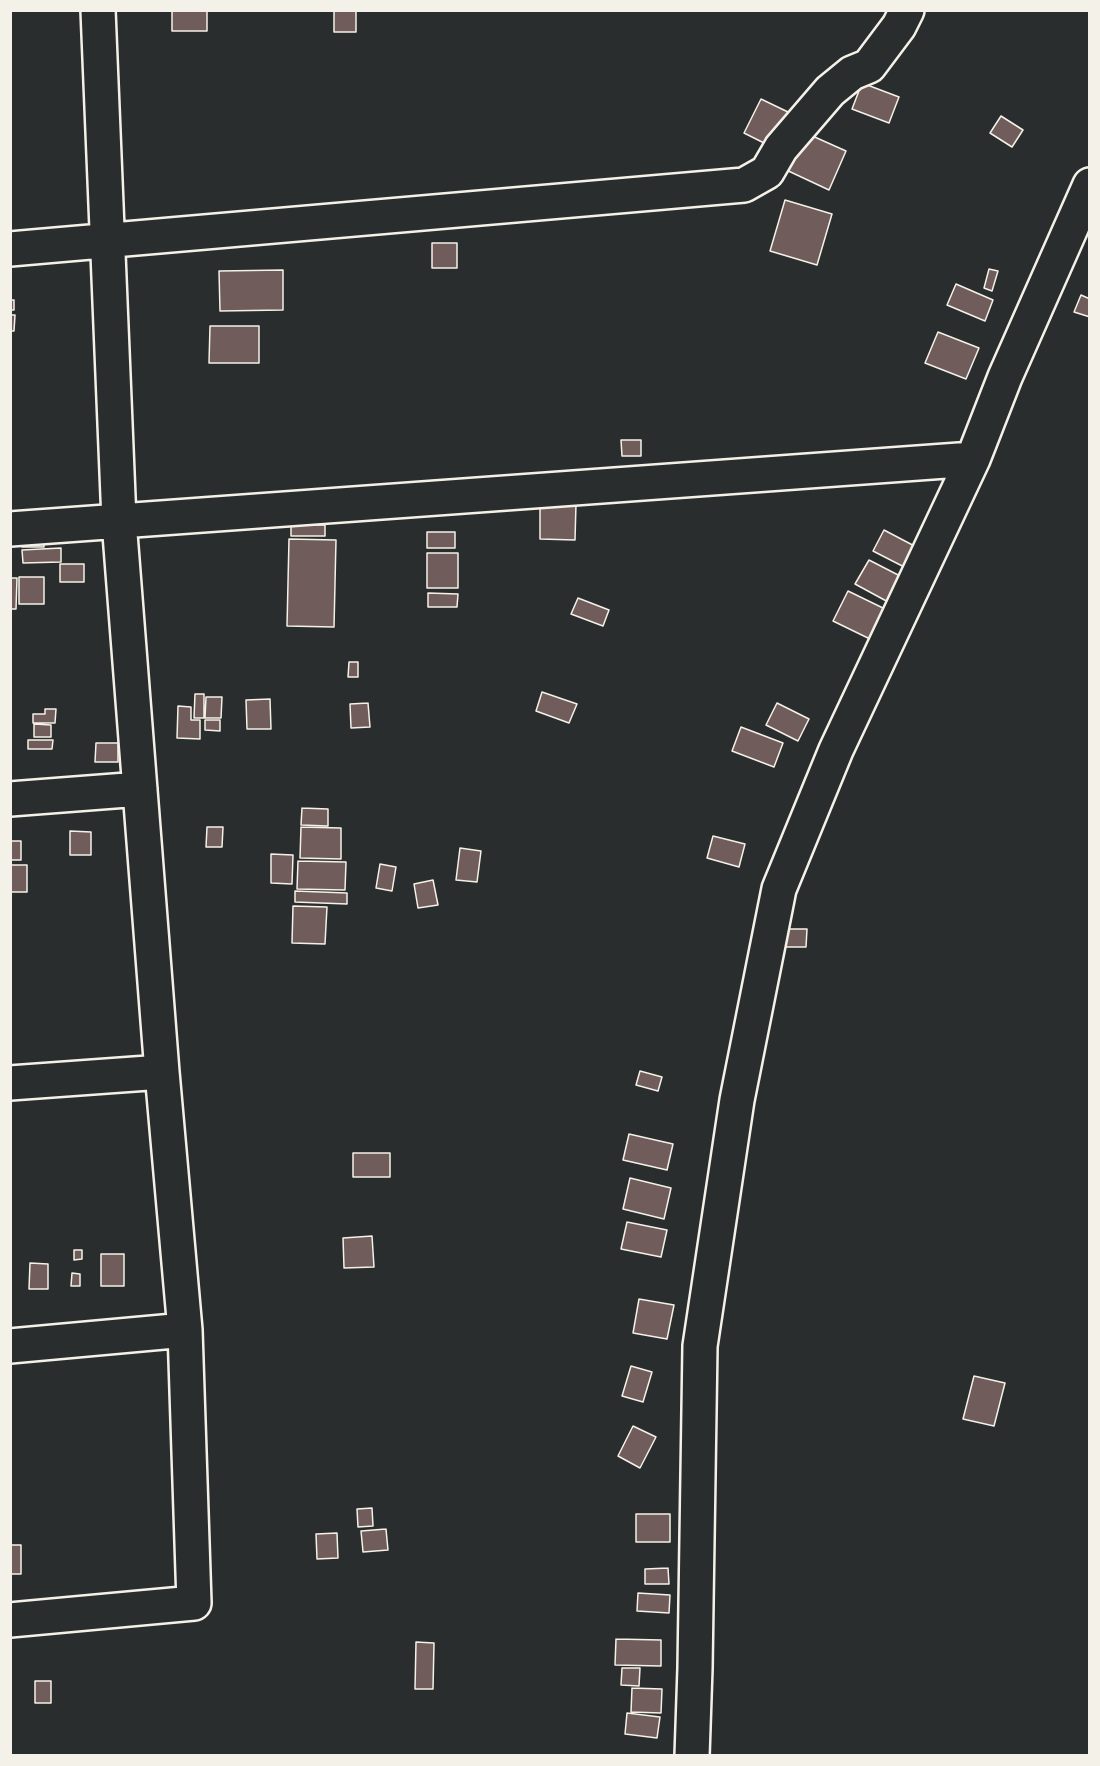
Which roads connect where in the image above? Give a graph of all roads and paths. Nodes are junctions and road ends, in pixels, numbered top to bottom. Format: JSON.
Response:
{"nodes":[{"id":1,"x":98,"y":10,"type":"edge"},
{"id":2,"x":906,"y":10,"type":"edge"},
{"id":3,"x":1089,"y":184,"type":"edge"},
{"id":4,"x":108,"y":241,"type":"junction"},
{"id":5,"x":10,"y":249,"type":"edge"},
{"id":6,"x":973,"y":459,"type":"junction"},
{"id":7,"x":119,"y":521,"type":"junction"},
{"id":8,"x":10,"y":529,"type":"edge"},
{"id":9,"x":140,"y":789,"type":"junction"},
{"id":10,"x":10,"y":799,"type":"edge"},
{"id":11,"x":162,"y":1072,"type":"junction"},
{"id":12,"x":10,"y":1083,"type":"edge"},
{"id":13,"x":185,"y":1330,"type":"junction"},
{"id":14,"x":10,"y":1346,"type":"edge"},
{"id":15,"x":10,"y":1620,"type":"edge"},
{"id":16,"x":692,"y":1755,"type":"edge"}],
"edges":[{"from":1,"to":4,"type":"street"},
{"from":2,"to":4,"type":"street"},
{"from":3,"to":6,"type":"street"},
{"from":4,"to":5,"type":"street"},
{"from":4,"to":7,"type":"street"},
{"from":6,"to":7,"type":"street"},
{"from":6,"to":16,"type":"street"},
{"from":7,"to":8,"type":"street"},
{"from":7,"to":9,"type":"street"},
{"from":9,"to":10,"type":"street"},
{"from":9,"to":11,"type":"street"},
{"from":11,"to":12,"type":"street"},
{"from":11,"to":13,"type":"street"},
{"from":13,"to":14,"type":"street"},
{"from":13,"to":15,"type":"street"}]}
